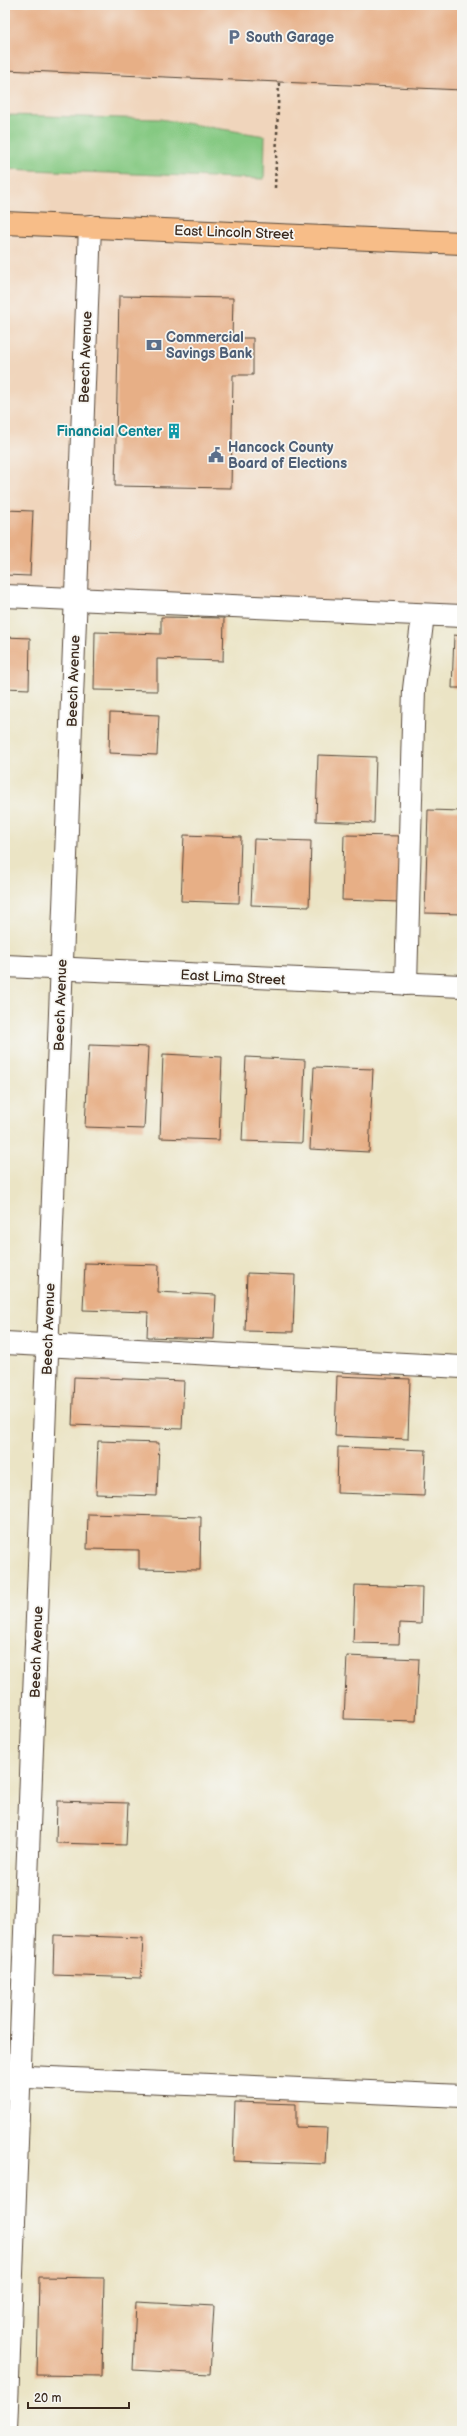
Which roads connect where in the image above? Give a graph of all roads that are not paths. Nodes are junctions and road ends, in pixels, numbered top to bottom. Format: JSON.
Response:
{"nodes":[{"id":1,"x":5,"y":223,"type":"edge"},
{"id":2,"x":90,"y":226,"type":"junction"},
{"id":3,"x":462,"y":243,"type":"edge"},
{"id":4,"x":5,"y":596,"type":"edge"},
{"id":5,"x":76,"y":600,"type":"junction"},
{"id":6,"x":423,"y":615,"type":"junction"},
{"id":7,"x":462,"y":616,"type":"edge"},
{"id":8,"x":5,"y":966,"type":"edge"},
{"id":9,"x":62,"y":968,"type":"junction"},
{"id":10,"x":406,"y":984,"type":"junction"},
{"id":11,"x":462,"y":986,"type":"edge"},
{"id":12,"x":5,"y":1343,"type":"edge"},
{"id":13,"x":47,"y":1345,"type":"junction"},
{"id":14,"x":462,"y":1366,"type":"edge"},
{"id":15,"x":12,"y":2076,"type":"edge"},
{"id":16,"x":462,"y":2096,"type":"edge"},
{"id":17,"x":6,"y":2431,"type":"edge"}],
"edges":[{"from":1,"to":2,"type":"main road","name":"East Lincoln Street"},
{"from":2,"to":3,"type":"main road","name":"East Lincoln Street"},
{"from":2,"to":5,"type":"street","name":"Beech Avenue"},
{"from":4,"to":5,"type":"street"},
{"from":5,"to":6,"type":"street"},
{"from":5,"to":9,"type":"street","name":"Beech Avenue"},
{"from":6,"to":7,"type":"street"},
{"from":6,"to":10,"type":"street"},
{"from":8,"to":9,"type":"street","name":"East Lima Street"},
{"from":9,"to":10,"type":"street","name":"East Lima Street"},
{"from":9,"to":13,"type":"street","name":"Beech Avenue"},
{"from":10,"to":11,"type":"street","name":"East Lima Street"},
{"from":12,"to":13,"type":"street"},
{"from":13,"to":14,"type":"street"},
{"from":13,"to":15,"type":"street","name":"Beech Avenue"},
{"from":15,"to":16,"type":"street"},
{"from":15,"to":17,"type":"street","name":"Beech Avenue"}]}
